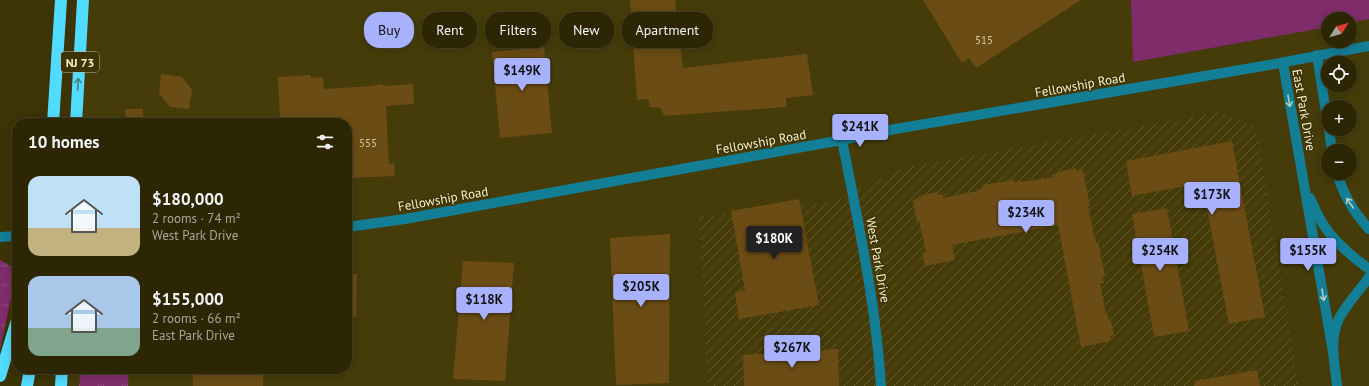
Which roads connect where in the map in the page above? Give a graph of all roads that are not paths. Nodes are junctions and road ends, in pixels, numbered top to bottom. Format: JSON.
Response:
{"nodes":[{"id":1,"x":61,"y":0,"type":"edge"},
{"id":2,"x":83,"y":0,"type":"edge"},
{"id":3,"x":1369,"y":46,"type":"edge"},
{"id":4,"x":1317,"y":55,"type":"junction"},
{"id":5,"x":1283,"y":63,"type":"junction"},
{"id":6,"x":1324,"y":100,"type":"edge"},
{"id":7,"x":53,"y":118,"type":"edge"},
{"id":8,"x":76,"y":118,"type":"edge"},
{"id":9,"x":842,"y":140,"type":"junction"},
{"id":10,"x":1339,"y":180,"type":"edge"},
{"id":11,"x":1305,"y":188,"type":"junction"},
{"id":12,"x":352,"y":226,"type":"edge"},
{"id":13,"x":1369,"y":229,"type":"edge"},
{"id":14,"x":12,"y":236,"type":"edge"},
{"id":15,"x":0,"y":237,"type":"edge"},
{"id":16,"x":1369,"y":269,"type":"edge"},
{"id":17,"x":1369,"y":277,"type":"edge"},
{"id":18,"x":12,"y":336,"type":"edge"},
{"id":19,"x":1333,"y":352,"type":"junction"},
{"id":20,"x":29,"y":374,"type":"edge"},
{"id":21,"x":36,"y":374,"type":"edge"},
{"id":22,"x":62,"y":374,"type":"edge"},
{"id":23,"x":0,"y":376,"type":"edge"},
{"id":24,"x":27,"y":386,"type":"edge"},
{"id":25,"x":35,"y":386,"type":"edge"},
{"id":26,"x":61,"y":386,"type":"edge"},
{"id":27,"x":881,"y":386,"type":"edge"},
{"id":28,"x":1336,"y":386,"type":"edge"}],
"edges":[{"from":1,"to":7,"type":"highway","number":"NJ 73"},
{"from":8,"to":2,"type":"highway","number":"NJ 73","one_way":true},
{"from":3,"to":4,"type":"street","name":"Fellowship Road"},
{"from":4,"to":5,"type":"street","name":"Fellowship Road"},
{"from":4,"to":6,"type":"street"},
{"from":5,"to":9,"type":"street","name":"Fellowship Road"},
{"from":5,"to":11,"type":"street","name":"East Park Drive","one_way":true},
{"from":9,"to":12,"type":"street","name":"Fellowship Road"},
{"from":9,"to":27,"type":"street","name":"West Park Drive"},
{"from":13,"to":10,"type":"street","one_way":true},
{"from":11,"to":16,"type":"street"},
{"from":11,"to":19,"type":"street","name":"East Park Drive","one_way":true},
{"from":14,"to":15,"type":"street"},
{"from":17,"to":19,"type":"street","name":"East Park Drive"},
{"from":18,"to":23,"type":"highway"},
{"from":19,"to":28,"type":"street","name":"East Park Drive"},
{"from":20,"to":24,"type":"highway"},
{"from":21,"to":25,"type":"highway"},
{"from":22,"to":26,"type":"highway"}]}
